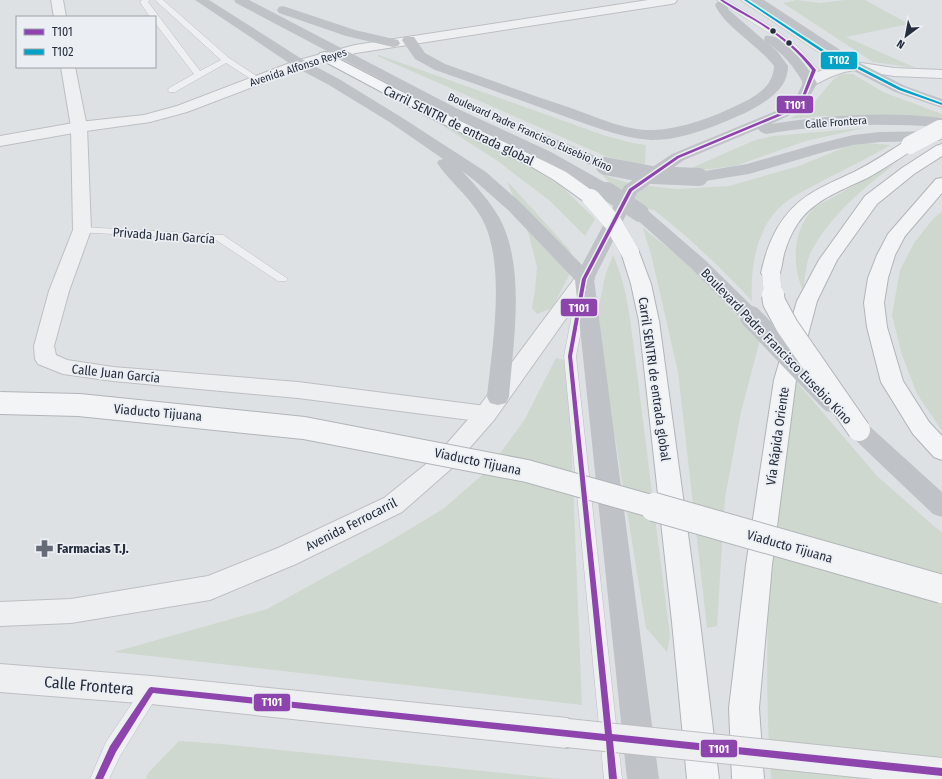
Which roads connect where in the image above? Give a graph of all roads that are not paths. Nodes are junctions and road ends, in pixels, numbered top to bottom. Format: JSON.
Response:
{"nodes":[{"id":1,"x":57,"y":0,"type":"edge"},
{"id":2,"x":146,"y":0,"type":"edge"},
{"id":3,"x":159,"y":0,"type":"edge"},
{"id":4,"x":201,"y":0,"type":"edge"},
{"id":5,"x":220,"y":0,"type":"edge"},
{"id":6,"x":240,"y":0,"type":"edge"},
{"id":7,"x":255,"y":0,"type":"edge"},
{"id":8,"x":671,"y":0,"type":"edge"},
{"id":9,"x":745,"y":0,"type":"edge"},
{"id":10,"x":756,"y":0,"type":"edge"},
{"id":11,"x":718,"y":2,"type":"edge"},
{"id":12,"x":60,"y":16,"type":"edge"},
{"id":13,"x":154,"y":16,"type":"edge"},
{"id":14,"x":156,"y":19,"type":"edge"},
{"id":15,"x":409,"y":40,"type":"junction"},
{"id":16,"x":393,"y":43,"type":"junction"},
{"id":17,"x":348,"y":50,"type":"junction"},
{"id":18,"x":325,"y":56,"type":"junction"},
{"id":19,"x":226,"y":60,"type":"junction"},
{"id":20,"x":300,"y":64,"type":"junction"},
{"id":21,"x":855,"y":66,"type":"junction"},
{"id":22,"x":68,"y":68,"type":"edge"},
{"id":23,"x":198,"y":74,"type":"junction"},
{"id":24,"x":942,"y":74,"type":"edge"},
{"id":25,"x":257,"y":79,"type":"junction"},
{"id":26,"x":810,"y":83,"type":"junction"},
{"id":27,"x":172,"y":90,"type":"dead end"},
{"id":28,"x":942,"y":104,"type":"edge"},
{"id":29,"x":396,"y":120,"type":"junction"},
{"id":30,"x":942,"y":122,"type":"edge"},
{"id":31,"x":79,"y":127,"type":"junction"},
{"id":32,"x":942,"y":128,"type":"edge"},
{"id":33,"x":732,"y":136,"type":"junction"},
{"id":34,"x":0,"y":140,"type":"edge"},
{"id":35,"x":940,"y":145,"type":"edge"},
{"id":36,"x":942,"y":183,"type":"edge"},
{"id":37,"x":82,"y":230,"type":"junction"},
{"id":38,"x":282,"y":279,"type":"dead end"},
{"id":39,"x":584,"y":279,"type":"junction"},
{"id":40,"x":0,"y":396,"type":"edge"},
{"id":41,"x":0,"y":403,"type":"edge"},
{"id":42,"x":492,"y":405,"type":"junction"},
{"id":43,"x":859,"y":430,"type":"junction"},
{"id":44,"x":942,"y":451,"type":"edge"},
{"id":45,"x":942,"y":507,"type":"edge"},
{"id":46,"x":942,"y":579,"type":"edge"},
{"id":47,"x":942,"y":589,"type":"edge"},
{"id":48,"x":0,"y":614,"type":"edge"},
{"id":49,"x":0,"y":678,"type":"edge"},
{"id":50,"x":152,"y":690,"type":"junction"},
{"id":51,"x":942,"y":772,"type":"edge"},
{"id":52,"x":99,"y":779,"type":"edge"},
{"id":53,"x":613,"y":779,"type":"edge"},
{"id":54,"x":643,"y":779,"type":"edge"},
{"id":55,"x":703,"y":779,"type":"edge"},
{"id":56,"x":748,"y":779,"type":"edge"}],
"edges":[{"from":1,"to":12,"type":"street"},
{"from":2,"to":13,"type":"lane"},
{"from":3,"to":19,"type":"lane"},
{"from":4,"to":20,"type":"main road"},
{"from":5,"to":18,"type":"main road"},
{"from":6,"to":17,"type":"main road"},
{"from":7,"to":16,"type":"main road"},
{"from":7,"to":17,"type":"main road","name":"Boulevard Padre Francisco Eusebio Kino"},
{"from":8,"to":15,"type":"street","name":"Avenida Alfonso Reyes"},
{"from":9,"to":21,"type":"lane"},
{"from":10,"to":21,"type":"main road"},
{"from":11,"to":15,"type":"main road"},
{"from":11,"to":26,"type":"main road"},
{"from":14,"to":23,"type":"lane"},
{"from":15,"to":16,"type":"street","name":"Avenida Alfonso Reyes"},
{"from":16,"to":17,"type":"street","name":"Avenida Alfonso Reyes"},
{"from":17,"to":18,"type":"street","name":"Avenida Alfonso Reyes"},
{"from":17,"to":35,"type":"main road","name":"Boulevard Padre Francisco Eusebio Kino","bridge":true},
{"from":17,"to":43,"type":"main road","name":"Boulevard Padre Francisco Eusebio Kino","bridge":true},
{"from":18,"to":20,"type":"street","name":"Avenida Alfonso Reyes"},
{"from":18,"to":55,"type":"highway","name":"Carril SENTRI de entrada global","bridge":true},
{"from":19,"to":23,"type":"lane"},
{"from":19,"to":25,"type":"lane"},
{"from":20,"to":25,"type":"street","name":"Avenida Alfonso Reyes"},
{"from":20,"to":29,"type":"main road"},
{"from":21,"to":24,"type":"street"},
{"from":21,"to":26,"type":"street"},
{"from":21,"to":28,"type":"main road"},
{"from":22,"to":31,"type":"street","name":"Calle Juan García"},
{"from":23,"to":27,"type":"lane"},
{"from":25,"to":31,"type":"street","name":"Avenida Alfonso Reyes"},
{"from":26,"to":33,"type":"main road"},
{"from":29,"to":39,"type":"main road"},
{"from":29,"to":42,"type":"main road"},
{"from":30,"to":33,"type":"main road","name":"Calle Frontera"},
{"from":31,"to":34,"type":"street","name":"Avenida Alfonso Reyes"},
{"from":31,"to":37,"type":"street","name":"Calle Juan García"},
{"from":32,"to":43,"type":"highway","bridge":true},
{"from":33,"to":39,"type":"main road","name":"Avenida Ferrocarril"},
{"from":35,"to":56,"type":"highway","name":"Vía Rápida Oriente"},
{"from":36,"to":44,"type":"highway"},
{"from":37,"to":38,"type":"lane","name":"Privada Juan García"},
{"from":37,"to":42,"type":"street","name":"Calle Juan García"},
{"from":39,"to":42,"type":"street","name":"Avenida Ferrocarril"},
{"from":39,"to":53,"type":"lane"},
{"from":39,"to":54,"type":"main road"},
{"from":40,"to":46,"type":"highway","name":"Viaducto Tijuana"},
{"from":41,"to":47,"type":"highway","name":"Viaducto Tijuana","bridge":true},
{"from":42,"to":48,"type":"street","name":"Avenida Ferrocarril"},
{"from":43,"to":45,"type":"main road","name":"Boulevard Padre Francisco Eusebio Kino"},
{"from":49,"to":50,"type":"street","name":"Calle Frontera"},
{"from":50,"to":51,"type":"street","name":"Calle Frontera","bridge":true},
{"from":50,"to":52,"type":"lane"}]}
